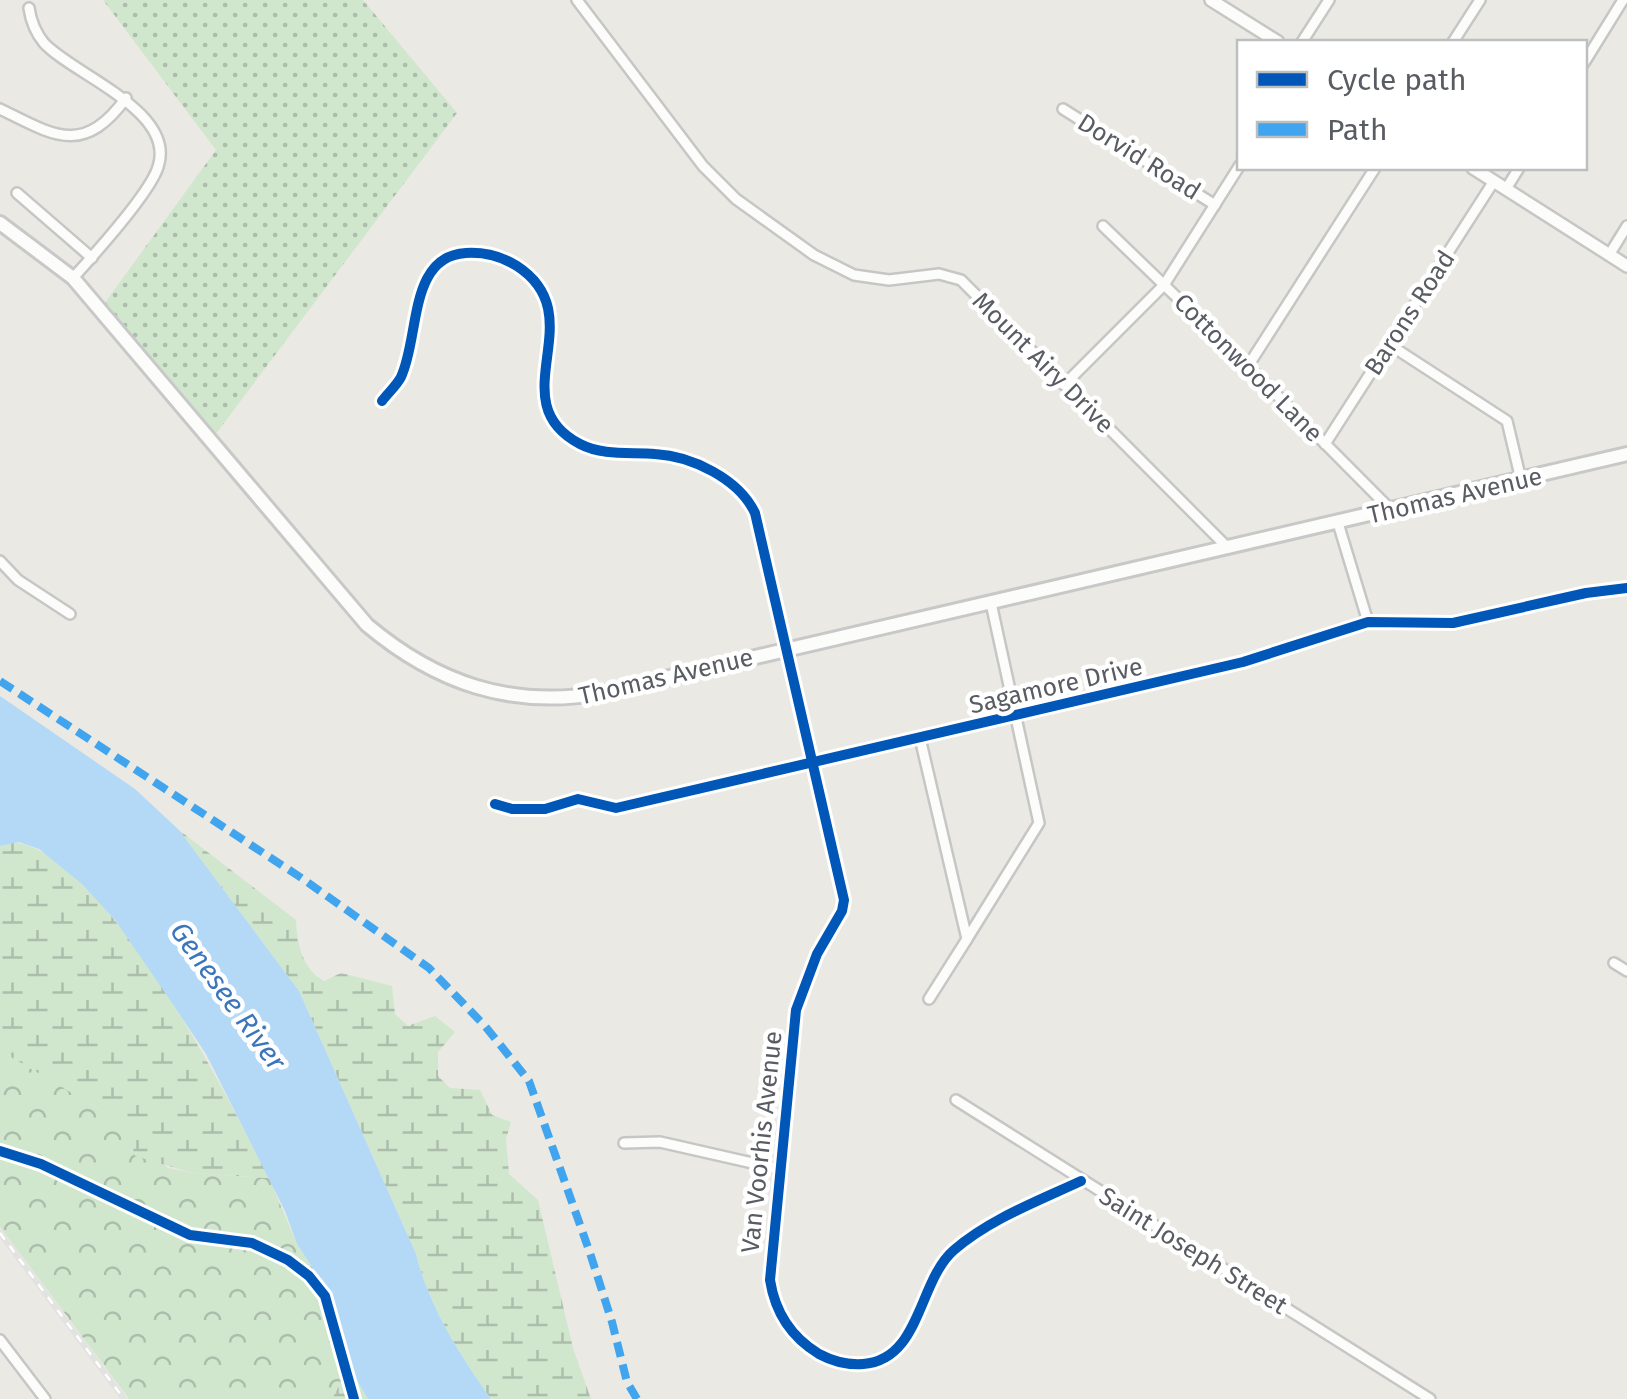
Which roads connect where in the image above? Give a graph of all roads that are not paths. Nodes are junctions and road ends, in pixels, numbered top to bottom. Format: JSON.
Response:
{"nodes":[{"id":1,"x":577,"y":0,"type":"edge"},
{"id":2,"x":1211,"y":0,"type":"edge"},
{"id":3,"x":1328,"y":0,"type":"edge"},
{"id":4,"x":1480,"y":0,"type":"edge"},
{"id":5,"x":1624,"y":0,"type":"edge"},
{"id":6,"x":29,"y":8,"type":"dead end"},
{"id":7,"x":1275,"y":40,"type":"edge"},
{"id":8,"x":1303,"y":40,"type":"edge"},
{"id":9,"x":1455,"y":40,"type":"edge"},
{"id":10,"x":1587,"y":57,"type":"edge"},
{"id":11,"x":126,"y":98,"type":"junction"},
{"id":12,"x":0,"y":109,"type":"edge"},
{"id":13,"x":1063,"y":109,"type":"dead end"},
{"id":14,"x":1237,"y":170,"type":"edge"},
{"id":15,"x":1374,"y":170,"type":"edge"},
{"id":16,"x":1475,"y":170,"type":"edge"},
{"id":17,"x":1517,"y":170,"type":"edge"},
{"id":18,"x":1500,"y":185,"type":"junction"},
{"id":19,"x":18,"y":193,"type":"dead end"},
{"id":20,"x":1215,"y":205,"type":"junction"},
{"id":21,"x":0,"y":223,"type":"edge"},
{"id":22,"x":1103,"y":226,"type":"dead end"},
{"id":23,"x":1627,"y":226,"type":"edge"},
{"id":24,"x":1609,"y":255,"type":"junction"},
{"id":25,"x":92,"y":258,"type":"junction"},
{"id":26,"x":1627,"y":266,"type":"edge"},
{"id":27,"x":73,"y":278,"type":"junction"},
{"id":28,"x":1164,"y":285,"type":"junction"},
{"id":29,"x":1390,"y":345,"type":"junction"},
{"id":30,"x":1248,"y":366,"type":"junction"},
{"id":31,"x":1064,"y":385,"type":"junction"},
{"id":32,"x":382,"y":400,"type":"dead end"},
{"id":33,"x":1326,"y":444,"type":"junction"},
{"id":34,"x":1627,"y":454,"type":"edge"},
{"id":35,"x":1521,"y":480,"type":"junction"},
{"id":36,"x":1392,"y":511,"type":"junction"},
{"id":37,"x":1338,"y":523,"type":"junction"},
{"id":38,"x":1228,"y":548,"type":"junction"},
{"id":39,"x":0,"y":561,"type":"edge"},
{"id":40,"x":1627,"y":588,"type":"edge"},
{"id":41,"x":991,"y":603,"type":"junction"},
{"id":42,"x":70,"y":614,"type":"dead end"},
{"id":43,"x":1368,"y":622,"type":"junction"},
{"id":44,"x":789,"y":649,"type":"junction"},
{"id":45,"x":1017,"y":716,"type":"junction"},
{"id":46,"x":920,"y":738,"type":"junction"},
{"id":47,"x":814,"y":763,"type":"junction"},
{"id":48,"x":495,"y":804,"type":"dead end"},
{"id":49,"x":967,"y":939,"type":"junction"},
{"id":50,"x":1614,"y":963,"type":"dead end"},
{"id":51,"x":1627,"y":972,"type":"edge"},
{"id":52,"x":929,"y":999,"type":"dead end"},
{"id":53,"x":956,"y":1100,"type":"dead end"},
{"id":54,"x":624,"y":1143,"type":"dead end"},
{"id":55,"x":779,"y":1169,"type":"junction"},
{"id":56,"x":1080,"y":1180,"type":"junction"},
{"id":57,"x":0,"y":1340,"type":"edge"},
{"id":58,"x":45,"y":1399,"type":"edge"},
{"id":59,"x":1430,"y":1399,"type":"edge"}],
"edges":[{"from":1,"to":31,"type":"street","name":"Mount Airy Drive"},
{"from":2,"to":7,"type":"street"},
{"from":3,"to":8,"type":"street"},
{"from":4,"to":9,"type":"street"},
{"from":5,"to":10,"type":"street"},
{"from":6,"to":11,"type":"street"},
{"from":11,"to":12,"type":"street"},
{"from":11,"to":25,"type":"street"},
{"from":13,"to":20,"type":"street","name":"Dorvid Road"},
{"from":14,"to":20,"type":"street"},
{"from":15,"to":30,"type":"street"},
{"from":16,"to":18,"type":"street"},
{"from":17,"to":18,"type":"street","name":"Barons Road"},
{"from":18,"to":24,"type":"street"},
{"from":18,"to":29,"type":"street","name":"Barons Road"},
{"from":19,"to":25,"type":"street"},
{"from":20,"to":28,"type":"street"},
{"from":21,"to":27,"type":"main road","name":"Thomas Avenue"},
{"from":22,"to":28,"type":"street","name":"Cottonwood Lane"},
{"from":23,"to":24,"type":"street"},
{"from":24,"to":26,"type":"street"},
{"from":25,"to":27,"type":"street"},
{"from":27,"to":44,"type":"main road","name":"Thomas Avenue"},
{"from":28,"to":30,"type":"street","name":"Cottonwood Lane"},
{"from":28,"to":31,"type":"street"},
{"from":29,"to":33,"type":"street","name":"Barons Road"},
{"from":29,"to":35,"type":"street"},
{"from":30,"to":33,"type":"street","name":"Cottonwood Lane"},
{"from":31,"to":38,"type":"street","name":"Mount Airy Drive"},
{"from":32,"to":44,"type":"street","name":"Van Voorhis Avenue"},
{"from":33,"to":36,"type":"street","name":"Cottonwood Lane"},
{"from":34,"to":35,"type":"main road","name":"Thomas Avenue"},
{"from":35,"to":36,"type":"main road","name":"Thomas Avenue"},
{"from":36,"to":37,"type":"main road","name":"Thomas Avenue"},
{"from":37,"to":38,"type":"main road","name":"Thomas Avenue"},
{"from":37,"to":43,"type":"street"},
{"from":38,"to":41,"type":"main road","name":"Thomas Avenue"},
{"from":39,"to":42,"type":"street"},
{"from":40,"to":43,"type":"street","name":"Sagamore Drive"},
{"from":41,"to":44,"type":"main road","name":"Thomas Avenue"},
{"from":41,"to":45,"type":"street"},
{"from":43,"to":45,"type":"street","name":"Sagamore Drive"},
{"from":44,"to":47,"type":"street","name":"Van Voorhis Avenue"},
{"from":45,"to":46,"type":"street","name":"Sagamore Drive"},
{"from":45,"to":49,"type":"street"},
{"from":46,"to":47,"type":"street","name":"Sagamore Drive"},
{"from":46,"to":49,"type":"street"},
{"from":47,"to":48,"type":"street","name":"Sagamore Drive"},
{"from":47,"to":55,"type":"street","name":"Van Voorhis Avenue"},
{"from":49,"to":52,"type":"street"},
{"from":50,"to":51,"type":"street"},
{"from":53,"to":56,"type":"street","name":"Saint Joseph Street"},
{"from":54,"to":55,"type":"street","name":"Van Voorhis Avenue"},
{"from":55,"to":56,"type":"street","name":"Van Voorhis Avenue"},
{"from":56,"to":59,"type":"street","name":"Saint Joseph Street"},
{"from":57,"to":58,"type":"street"}]}
